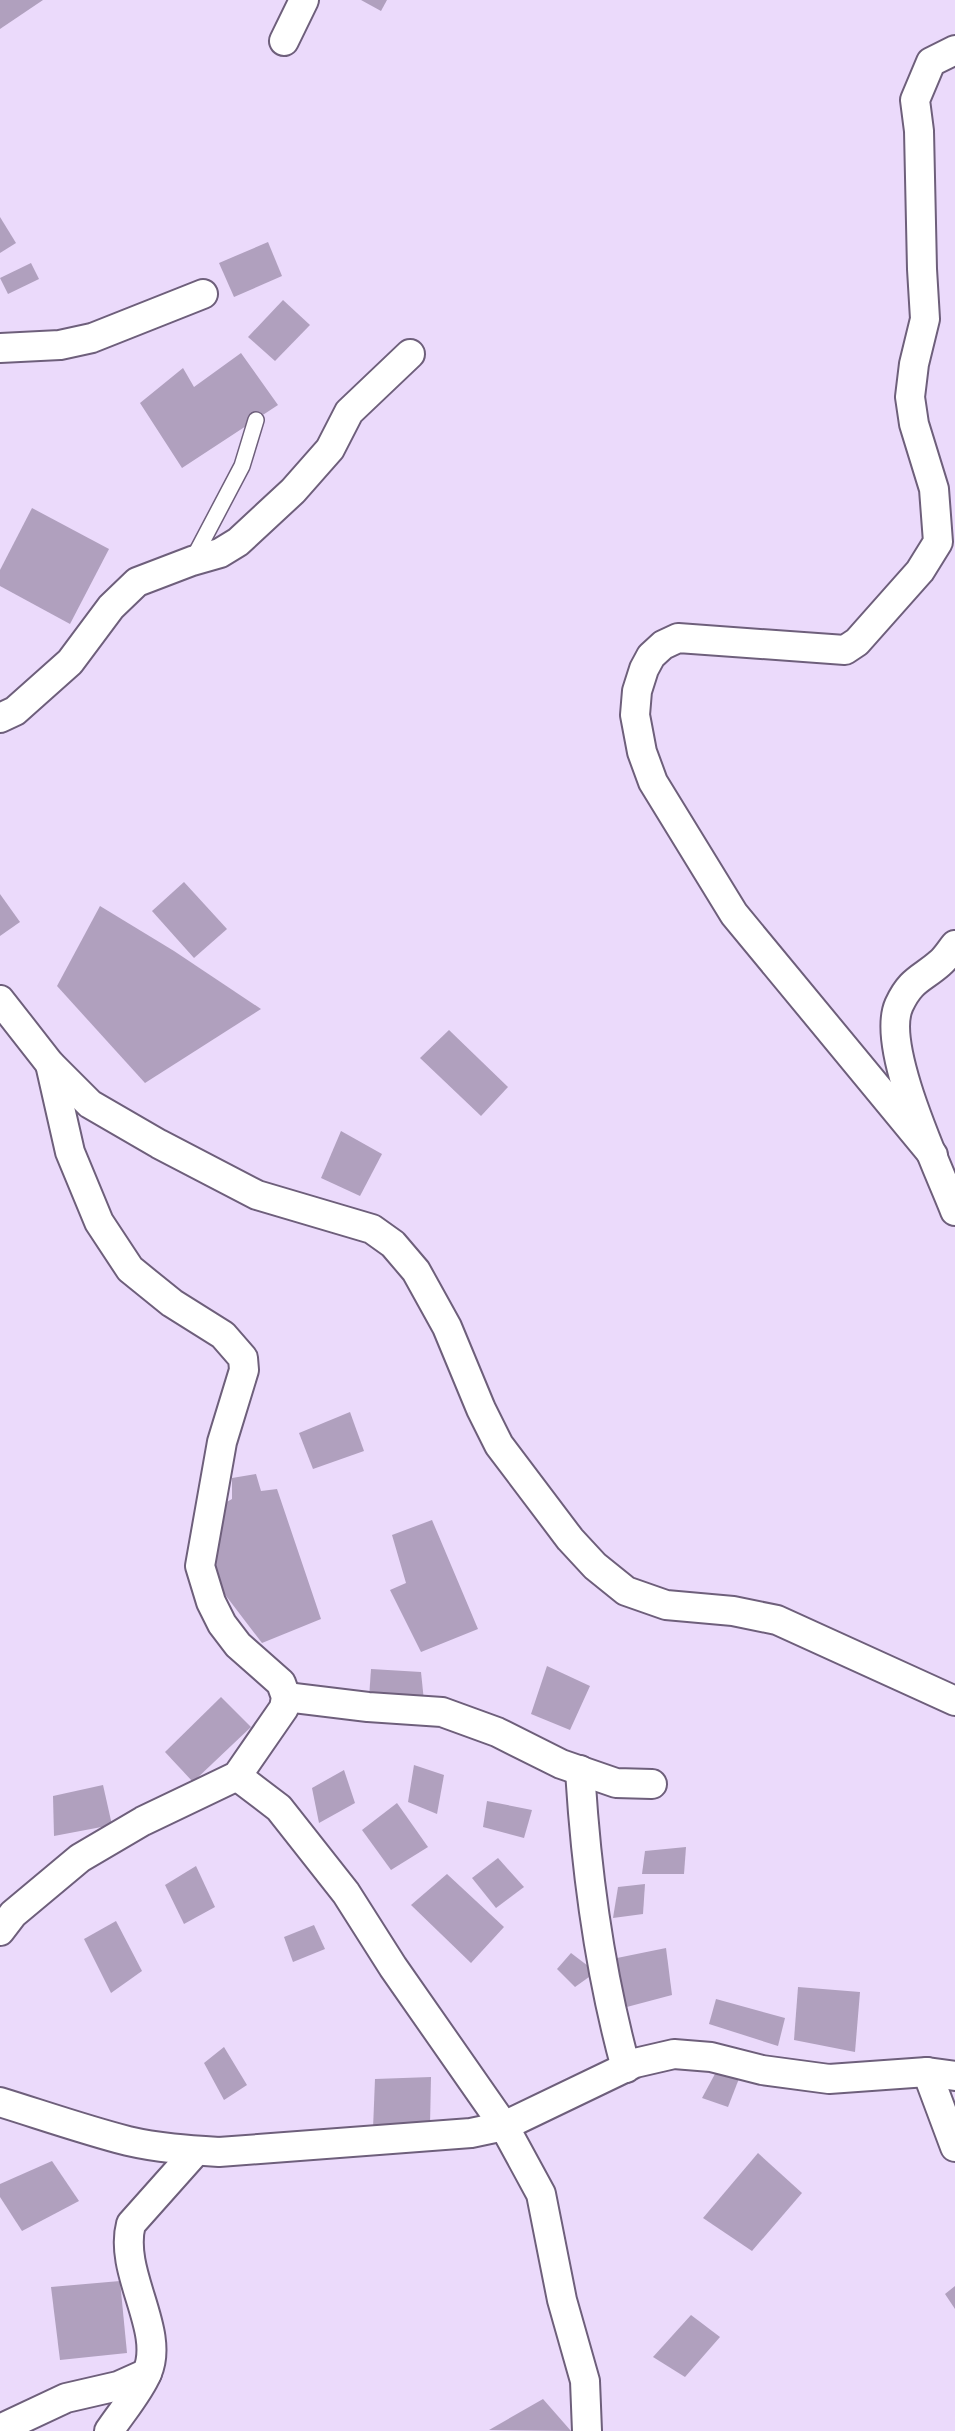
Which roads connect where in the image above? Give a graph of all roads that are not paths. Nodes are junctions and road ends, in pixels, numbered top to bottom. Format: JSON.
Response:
{"nodes":[{"id":1,"x":304,"y":0,"type":"edge"},
{"id":2,"x":285,"y":40,"type":"dead end"},
{"id":3,"x":955,"y":50,"type":"edge"},
{"id":4,"x":203,"y":294,"type":"dead end"},
{"id":5,"x":0,"y":348,"type":"edge"},
{"id":6,"x":410,"y":354,"type":"dead end"},
{"id":7,"x":256,"y":420,"type":"dead end"},
{"id":8,"x":192,"y":561,"type":"junction"},
{"id":9,"x":0,"y":718,"type":"edge"},
{"id":10,"x":955,"y":945,"type":"edge"},
{"id":11,"x":0,"y":1000,"type":"edge"},
{"id":12,"x":50,"y":1064,"type":"junction"},
{"id":13,"x":933,"y":1155,"type":"junction"},
{"id":14,"x":950,"y":1183,"type":"edge"},
{"id":15,"x":955,"y":1211,"type":"edge"},
{"id":16,"x":286,"y":1697,"type":"junction"},
{"id":17,"x":955,"y":1701,"type":"edge"},
{"id":18,"x":580,"y":1770,"type":"junction"},
{"id":19,"x":237,"y":1776,"type":"junction"},
{"id":20,"x":652,"y":1784,"type":"dead end"},
{"id":21,"x":0,"y":1931,"type":"edge"},
{"id":22,"x":626,"y":2068,"type":"junction"},
{"id":23,"x":927,"y":2072,"type":"junction"},
{"id":24,"x":955,"y":2076,"type":"edge"},
{"id":25,"x":0,"y":2102,"type":"edge"},
{"id":26,"x":504,"y":2126,"type":"junction"},
{"id":27,"x":955,"y":2147,"type":"edge"},
{"id":28,"x":196,"y":2151,"type":"junction"},
{"id":29,"x":147,"y":2373,"type":"junction"},
{"id":30,"x":0,"y":2428,"type":"edge"},
{"id":31,"x":109,"y":2431,"type":"edge"},
{"id":32,"x":587,"y":2431,"type":"edge"}],
"edges":[{"from":1,"to":2,"type":"street"},
{"from":3,"to":13,"type":"street"},
{"from":4,"to":5,"type":"street"},
{"from":6,"to":8,"type":"street"},
{"from":7,"to":8,"type":"lane"},
{"from":8,"to":9,"type":"street"},
{"from":10,"to":13,"type":"street"},
{"from":11,"to":12,"type":"street"},
{"from":12,"to":16,"type":"street"},
{"from":12,"to":17,"type":"street"},
{"from":13,"to":14,"type":"street"},
{"from":14,"to":15,"type":"street"},
{"from":16,"to":18,"type":"street"},
{"from":16,"to":19,"type":"street"},
{"from":18,"to":20,"type":"street"},
{"from":18,"to":22,"type":"street"},
{"from":19,"to":21,"type":"street"},
{"from":19,"to":26,"type":"street"},
{"from":22,"to":23,"type":"street"},
{"from":22,"to":26,"type":"street"},
{"from":23,"to":24,"type":"street"},
{"from":23,"to":27,"type":"street"},
{"from":25,"to":28,"type":"street"},
{"from":26,"to":28,"type":"street"},
{"from":26,"to":32,"type":"street"},
{"from":28,"to":29,"type":"street"},
{"from":29,"to":30,"type":"street"},
{"from":29,"to":31,"type":"street"}]}
